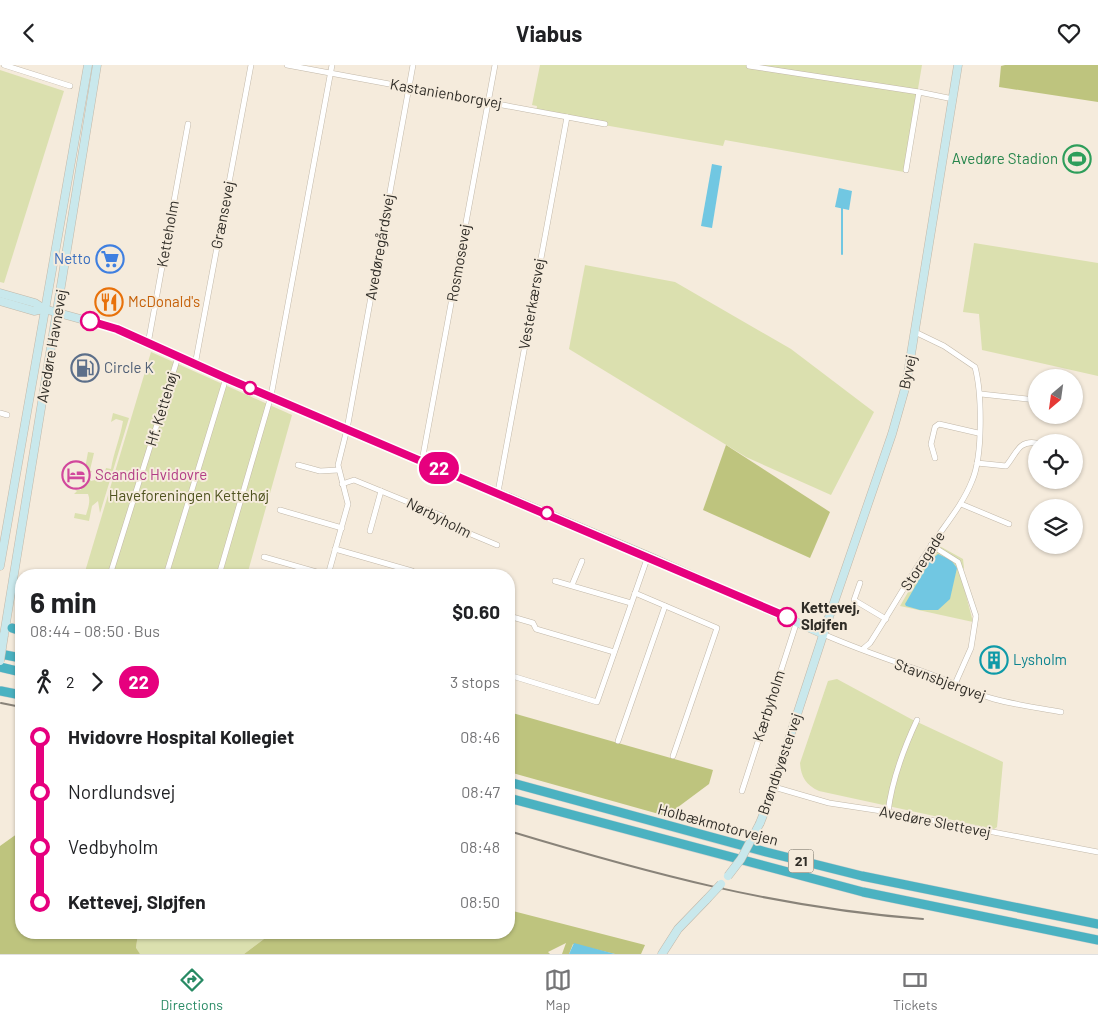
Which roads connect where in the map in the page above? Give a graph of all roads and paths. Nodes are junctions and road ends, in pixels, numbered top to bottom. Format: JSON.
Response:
{"nodes":[{"id":1,"x":4,"y":65,"type":"edge"},
{"id":2,"x":88,"y":65,"type":"edge"},
{"id":3,"x":97,"y":65,"type":"edge"},
{"id":4,"x":250,"y":65,"type":"edge"},
{"id":5,"x":287,"y":65,"type":"edge"},
{"id":6,"x":332,"y":65,"type":"edge"},
{"id":7,"x":414,"y":65,"type":"edge"},
{"id":8,"x":495,"y":65,"type":"edge"},
{"id":9,"x":958,"y":65,"type":"edge"},
{"id":10,"x":749,"y":66,"type":"edge"},
{"id":11,"x":331,"y":73,"type":"junction"},
{"id":12,"x":70,"y":86,"type":"dead end"},
{"id":13,"x":409,"y":87,"type":"junction"},
{"id":14,"x":919,"y":92,"type":"junction"},
{"id":15,"x":953,"y":99,"type":"junction"},
{"id":16,"x":488,"y":102,"type":"junction"},
{"id":17,"x":567,"y":117,"type":"junction"},
{"id":18,"x":188,"y":124,"type":"dead end"},
{"id":19,"x":605,"y":124,"type":"dead end"},
{"id":20,"x":906,"y":170,"type":"dead end"},
{"id":21,"x":0,"y":293,"type":"edge"},
{"id":22,"x":0,"y":301,"type":"edge"},
{"id":23,"x":44,"y":309,"type":"junction"},
{"id":24,"x":58,"y":313,"type":"junction"},
{"id":25,"x":916,"y":332,"type":"junction"},
{"id":26,"x":148,"y":343,"type":"junction"},
{"id":27,"x":178,"y":357,"type":"junction"},
{"id":28,"x":195,"y":365,"type":"junction"},
{"id":29,"x":226,"y":378,"type":"junction"},
{"id":30,"x":980,"y":393,"type":"junction"},
{"id":31,"x":272,"y":397,"type":"junction"},
{"id":32,"x":1028,"y":399,"type":"edge"},
{"id":33,"x":0,"y":413,"type":"edge"},
{"id":34,"x":7,"y":415,"type":"dead end"},
{"id":35,"x":347,"y":429,"type":"junction"},
{"id":36,"x":978,"y":433,"type":"junction"},
{"id":37,"x":1028,"y":443,"type":"edge"},
{"id":38,"x":935,"y":458,"type":"dead end"},
{"id":39,"x":422,"y":461,"type":"junction"},
{"id":40,"x":977,"y":463,"type":"junction"},
{"id":41,"x":298,"y":465,"type":"dead end"},
{"id":42,"x":338,"y":470,"type":"junction"},
{"id":43,"x":342,"y":484,"type":"junction"},
{"id":44,"x":381,"y":491,"type":"junction"},
{"id":45,"x":498,"y":492,"type":"junction"},
{"id":46,"x":961,"y":504,"type":"junction"},
{"id":47,"x":280,"y":510,"type":"dead end"},
{"id":48,"x":1008,"y":524,"type":"dead end"},
{"id":49,"x":342,"y":528,"type":"junction"},
{"id":50,"x":370,"y":531,"type":"dead end"},
{"id":51,"x":497,"y":545,"type":"dead end"},
{"id":52,"x":931,"y":545,"type":"junction"},
{"id":53,"x":335,"y":549,"type":"junction"},
{"id":54,"x":648,"y":556,"type":"junction"},
{"id":55,"x":264,"y":557,"type":"dead end"},
{"id":56,"x":582,"y":561,"type":"dead end"},
{"id":57,"x":0,"y":566,"type":"edge"},
{"id":58,"x":19,"y":569,"type":"edge"},
{"id":59,"x":112,"y":569,"type":"edge"},
{"id":60,"x":168,"y":569,"type":"edge"},
{"id":61,"x":221,"y":569,"type":"edge"},
{"id":62,"x":306,"y":569,"type":"edge"},
{"id":63,"x":329,"y":569,"type":"edge"},
{"id":64,"x":405,"y":569,"type":"edge"},
{"id":65,"x":555,"y":581,"type":"dead end"},
{"id":66,"x":860,"y":583,"type":"dead end"},
{"id":67,"x":572,"y":585,"type":"junction"},
{"id":68,"x":634,"y":593,"type":"junction"},
{"id":69,"x":15,"y":595,"type":"edge"},
{"id":70,"x":631,"y":603,"type":"junction"},
{"id":71,"x":665,"y":606,"type":"junction"},
{"id":72,"x":515,"y":618,"type":"edge"},
{"id":73,"x":886,"y":619,"type":"junction"},
{"id":74,"x":797,"y":621,"type":"junction"},
{"id":75,"x":10,"y":628,"type":"edge"},
{"id":76,"x":823,"y":635,"type":"junction"},
{"id":77,"x":864,"y":648,"type":"junction"},
{"id":78,"x":614,"y":652,"type":"junction"},
{"id":79,"x":0,"y":654,"type":"edge"},
{"id":80,"x":15,"y":657,"type":"edge"},
{"id":81,"x":0,"y":661,"type":"edge"},
{"id":82,"x":0,"y":667,"type":"edge"},
{"id":83,"x":15,"y":671,"type":"edge"},
{"id":84,"x":515,"y":677,"type":"edge"},
{"id":85,"x":955,"y":684,"type":"junction"},
{"id":86,"x":1,"y":691,"type":"edge"},
{"id":87,"x":15,"y":694,"type":"edge"},
{"id":88,"x":1061,"y":712,"type":"dead end"},
{"id":89,"x":917,"y":720,"type":"dead end"},
{"id":90,"x":618,"y":741,"type":"dead end"},
{"id":91,"x":673,"y":756,"type":"dead end"},
{"id":92,"x":515,"y":784,"type":"edge"},
{"id":93,"x":774,"y":787,"type":"junction"},
{"id":94,"x":742,"y":791,"type":"dead end"},
{"id":95,"x":515,"y":800,"type":"edge"},
{"id":96,"x":888,"y":812,"type":"junction"},
{"id":97,"x":1098,"y":853,"type":"edge"},
{"id":98,"x":1098,"y":924,"type":"edge"},
{"id":99,"x":1098,"y":940,"type":"edge"},
{"id":100,"x":662,"y":954,"type":"edge"}],
"edges":[{"from":1,"to":12,"type":"street"},
{"from":2,"to":23,"type":"street","name":"Avedøre Havnevej"},
{"from":3,"to":24,"type":"street","name":"Avedøre Havnevej"},
{"from":4,"to":28,"type":"street","name":"Grænsevej"},
{"from":5,"to":11,"type":"street","name":"Kastanienborgvej"},
{"from":6,"to":11,"type":"street"},
{"from":7,"to":13,"type":"street","name":"Avedøregårdsvej"},
{"from":8,"to":16,"type":"street","name":"Rosmosevej"},
{"from":9,"to":15,"type":"street","name":"Byvej"},
{"from":10,"to":14,"type":"street"},
{"from":11,"to":13,"type":"street","name":"Kastanienborgvej"},
{"from":11,"to":31,"type":"street"},
{"from":13,"to":16,"type":"street","name":"Kastanienborgvej"},
{"from":13,"to":35,"type":"street","name":"Avedøregårdsvej"},
{"from":14,"to":15,"type":"street"},
{"from":14,"to":20,"type":"street"},
{"from":15,"to":25,"type":"street","name":"Byvej"},
{"from":16,"to":17,"type":"street","name":"Kastanienborgvej"},
{"from":16,"to":39,"type":"street","name":"Rosmosevej"},
{"from":17,"to":19,"type":"street","name":"Kastanienborgvej"},
{"from":17,"to":45,"type":"street","name":"Vesterkærsvej"},
{"from":18,"to":26,"type":"street","name":"Ketteholm"},
{"from":21,"to":23,"type":"street"},
{"from":22,"to":23,"type":"street"},
{"from":23,"to":24,"type":"street"},
{"from":23,"to":57,"type":"street","name":"Avedøre Havnevej"},
{"from":24,"to":26,"type":"street"},
{"from":24,"to":58,"type":"street","name":"Avedøre Havnevej"},
{"from":25,"to":30,"type":"street","name":"Storegade"},
{"from":25,"to":76,"type":"street","name":"Byvej"},
{"from":26,"to":27,"type":"street"},
{"from":27,"to":28,"type":"street"},
{"from":27,"to":59,"type":"street","name":"Hf. Kettehøj"},
{"from":28,"to":29,"type":"street"},
{"from":29,"to":31,"type":"street"},
{"from":29,"to":60,"type":"street"},
{"from":30,"to":32,"type":"street"},
{"from":30,"to":36,"type":"street","name":"Storegade"},
{"from":31,"to":35,"type":"street"},
{"from":31,"to":61,"type":"street"},
{"from":33,"to":34,"type":"street"},
{"from":35,"to":39,"type":"street"},
{"from":35,"to":42,"type":"street","name":"Avedøregårdsvej"},
{"from":36,"to":38,"type":"street"},
{"from":36,"to":40,"type":"street","name":"Storegade"},
{"from":37,"to":40,"type":"street"},
{"from":39,"to":45,"type":"street"},
{"from":40,"to":46,"type":"street","name":"Storegade"},
{"from":41,"to":42,"type":"street"},
{"from":42,"to":43,"type":"street"},
{"from":43,"to":44,"type":"street","name":"Nørbyholm"},
{"from":43,"to":49,"type":"street"},
{"from":44,"to":50,"type":"street"},
{"from":44,"to":51,"type":"street","name":"Nørbyholm"},
{"from":45,"to":54,"type":"street"},
{"from":46,"to":48,"type":"street"},
{"from":46,"to":52,"type":"street","name":"Storegade"},
{"from":47,"to":49,"type":"street"},
{"from":49,"to":53,"type":"street"},
{"from":52,"to":73,"type":"street","name":"Storegade"},
{"from":52,"to":85,"type":"street"},
{"from":53,"to":63,"type":"street"},
{"from":53,"to":64,"type":"street"},
{"from":54,"to":68,"type":"street"},
{"from":54,"to":74,"type":"street"},
{"from":55,"to":62,"type":"street"},
{"from":56,"to":67,"type":"street"},
{"from":65,"to":67,"type":"street"},
{"from":66,"to":73,"type":"street"},
{"from":67,"to":70,"type":"street"},
{"from":68,"to":70,"type":"street"},
{"from":68,"to":71,"type":"street"},
{"from":69,"to":75,"type":"street","name":"Avedøre Havnevej"},
{"from":70,"to":78,"type":"street"},
{"from":71,"to":90,"type":"street"},
{"from":71,"to":91,"type":"street"},
{"from":72,"to":78,"type":"street"},
{"from":73,"to":77,"type":"street","name":"Storegade"},
{"from":74,"to":76,"type":"street"},
{"from":74,"to":94,"type":"street","name":"Kærbyholm"},
{"from":75,"to":81,"type":"street","name":"Avedøre Havnevej","bridge":true},
{"from":76,"to":77,"type":"street","name":"Stavnsbjergvej"},
{"from":76,"to":93,"type":"street","name":"Brøndbyøstervej"},
{"from":77,"to":85,"type":"street","name":"Stavnsbjergvej"},
{"from":78,"to":84,"type":"street"},
{"from":79,"to":80,"type":"highway"},
{"from":82,"to":83,"type":"highway"},
{"from":85,"to":88,"type":"street","name":"Stavnsbjergvej"},
{"from":86,"to":87,"type":"highway"},
{"from":89,"to":96,"type":"street"},
{"from":92,"to":98,"type":"highway","name":"Holbækmotorvejen","number":"21"},
{"from":93,"to":96,"type":"street","name":"Avedøre Slettevej"},
{"from":93,"to":100,"type":"street","name":"Brøndbyøstervej","bridge":true},
{"from":95,"to":99,"type":"highway","name":"Holbækmotorvejen","number":"21"},
{"from":96,"to":97,"type":"street","name":"Avedøre Slettevej"}]}
